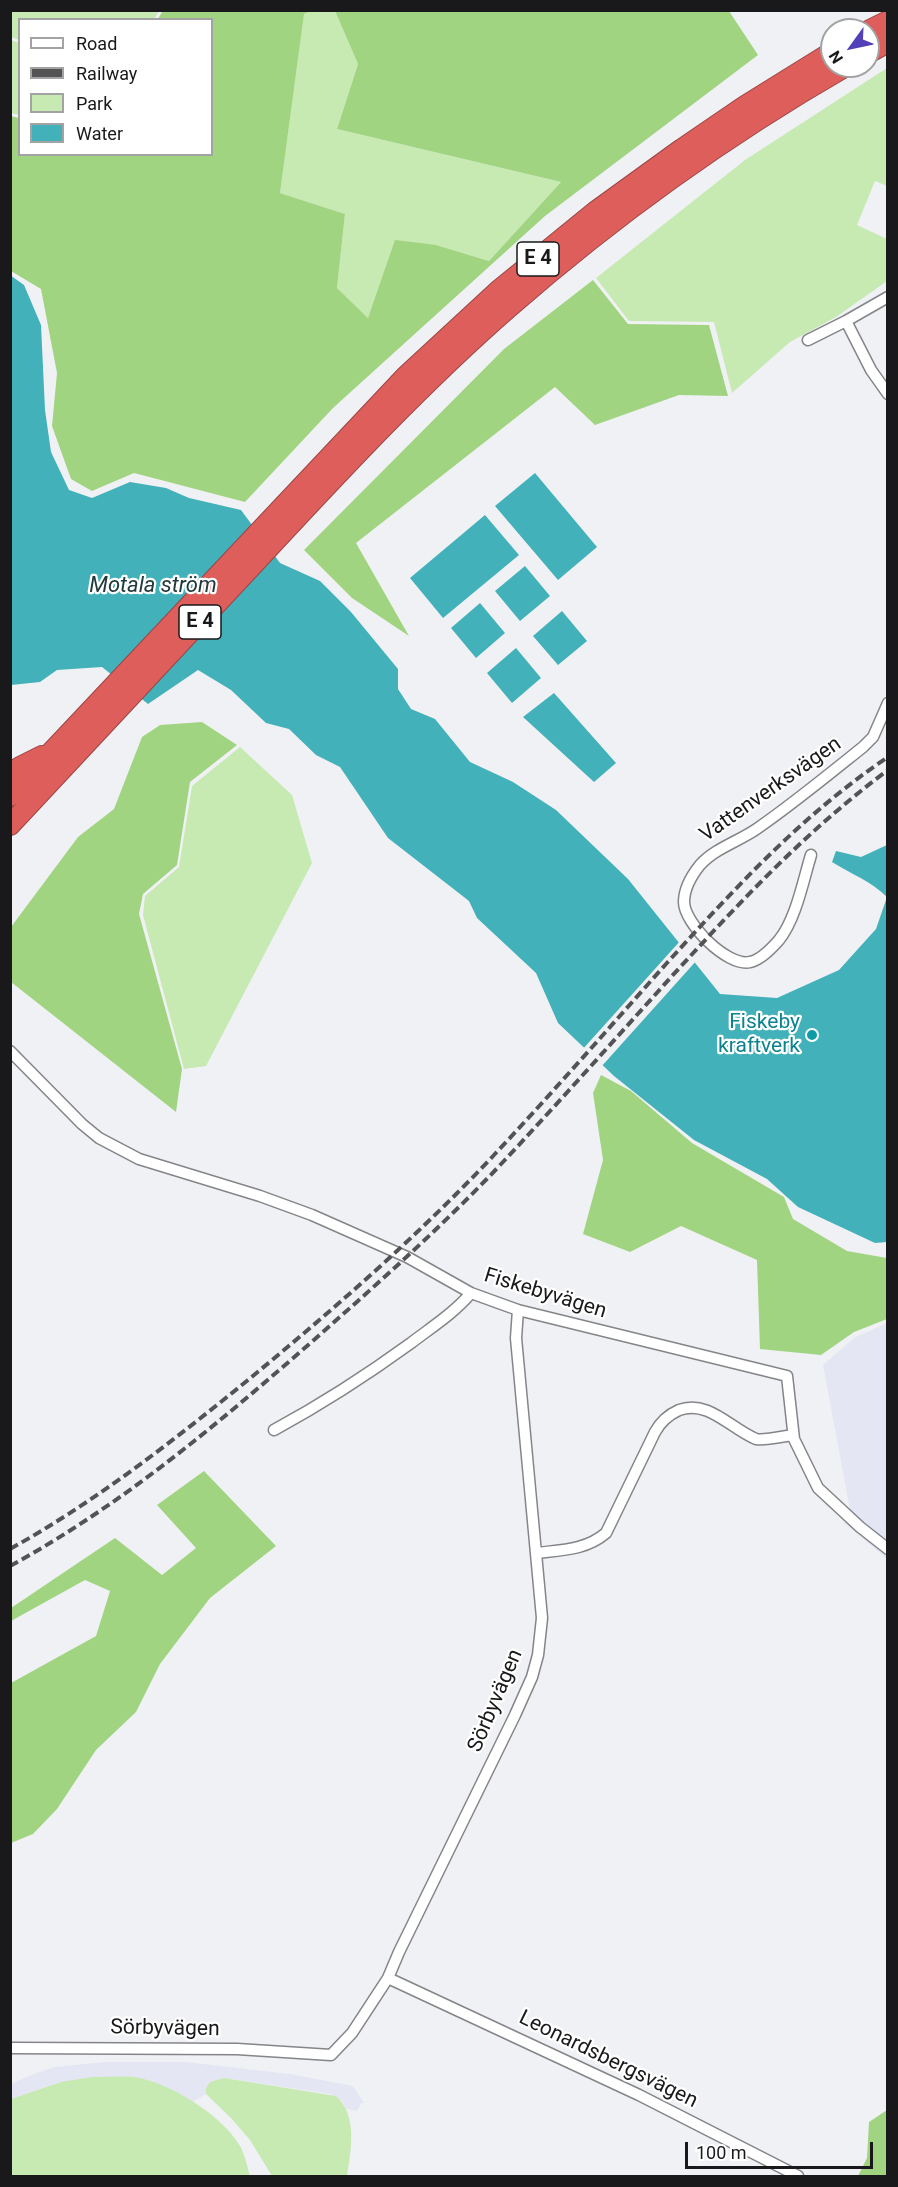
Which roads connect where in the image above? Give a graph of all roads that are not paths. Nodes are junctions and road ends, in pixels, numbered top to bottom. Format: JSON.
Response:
{"nodes":[{"id":1,"x":820,"y":59,"type":"edge"},
{"id":2,"x":826,"y":78,"type":"edge"},
{"id":3,"x":888,"y":297,"type":"edge"},
{"id":4,"x":846,"y":321,"type":"junction"},
{"id":5,"x":808,"y":340,"type":"dead end"},
{"id":6,"x":888,"y":394,"type":"edge"},
{"id":7,"x":287,"y":515,"type":"junction"},
{"id":8,"x":888,"y":704,"type":"edge"},
{"id":9,"x":99,"y":716,"type":"junction"},
{"id":10,"x":52,"y":751,"type":"junction"},
{"id":11,"x":10,"y":774,"type":"edge"},
{"id":12,"x":10,"y":796,"type":"edge"},
{"id":13,"x":10,"y":825,"type":"edge"},
{"id":14,"x":811,"y":855,"type":"dead end"},
{"id":15,"x":10,"y":1051,"type":"edge"},
{"id":16,"x":10,"y":1058,"type":"edge"},
{"id":17,"x":29,"y":1068,"type":"junction"},
{"id":18,"x":471,"y":1293,"type":"junction"},
{"id":19,"x":518,"y":1310,"type":"junction"},
{"id":20,"x":274,"y":1430,"type":"dead end"},
{"id":21,"x":793,"y":1435,"type":"junction"},
{"id":22,"x":888,"y":1550,"type":"edge"},
{"id":23,"x":537,"y":1553,"type":"junction"},
{"id":24,"x":393,"y":1980,"type":"junction"},
{"id":25,"x":10,"y":2048,"type":"edge"},
{"id":26,"x":798,"y":2176,"type":"edge"}],
"edges":[{"from":1,"to":7,"type":"highway","number":"E 4"},
{"from":2,"to":7,"type":"highway","number":"E 4"},
{"from":3,"to":4,"type":"street"},
{"from":4,"to":5,"type":"street"},
{"from":4,"to":6,"type":"street"},
{"from":7,"to":9,"type":"highway","number":"E 4"},
{"from":8,"to":14,"type":"street","name":"Vattenverksvägen"},
{"from":9,"to":10,"type":"highway","number":"E 4"},
{"from":9,"to":13,"type":"highway","number":"E 4"},
{"from":10,"to":11,"type":"highway"},
{"from":10,"to":12,"type":"highway","number":"E 4"},
{"from":15,"to":17,"type":"street","name":"Fiskebyvägen"},
{"from":16,"to":17,"type":"street","name":"Fiskebyvägen"},
{"from":17,"to":18,"type":"street","name":"Fiskebyvägen"},
{"from":18,"to":19,"type":"street","name":"Fiskebyvägen"},
{"from":18,"to":20,"type":"street"},
{"from":19,"to":21,"type":"street","name":"Fiskebyvägen"},
{"from":19,"to":23,"type":"street","name":"Sörbyvägen"},
{"from":21,"to":22,"type":"street","name":"Fiskebyvägen"},
{"from":21,"to":23,"type":"street"},
{"from":23,"to":24,"type":"street","name":"Sörbyvägen"},
{"from":24,"to":25,"type":"street","name":"Sörbyvägen"},
{"from":24,"to":26,"type":"street","name":"Leonardsbergsvägen"}]}
